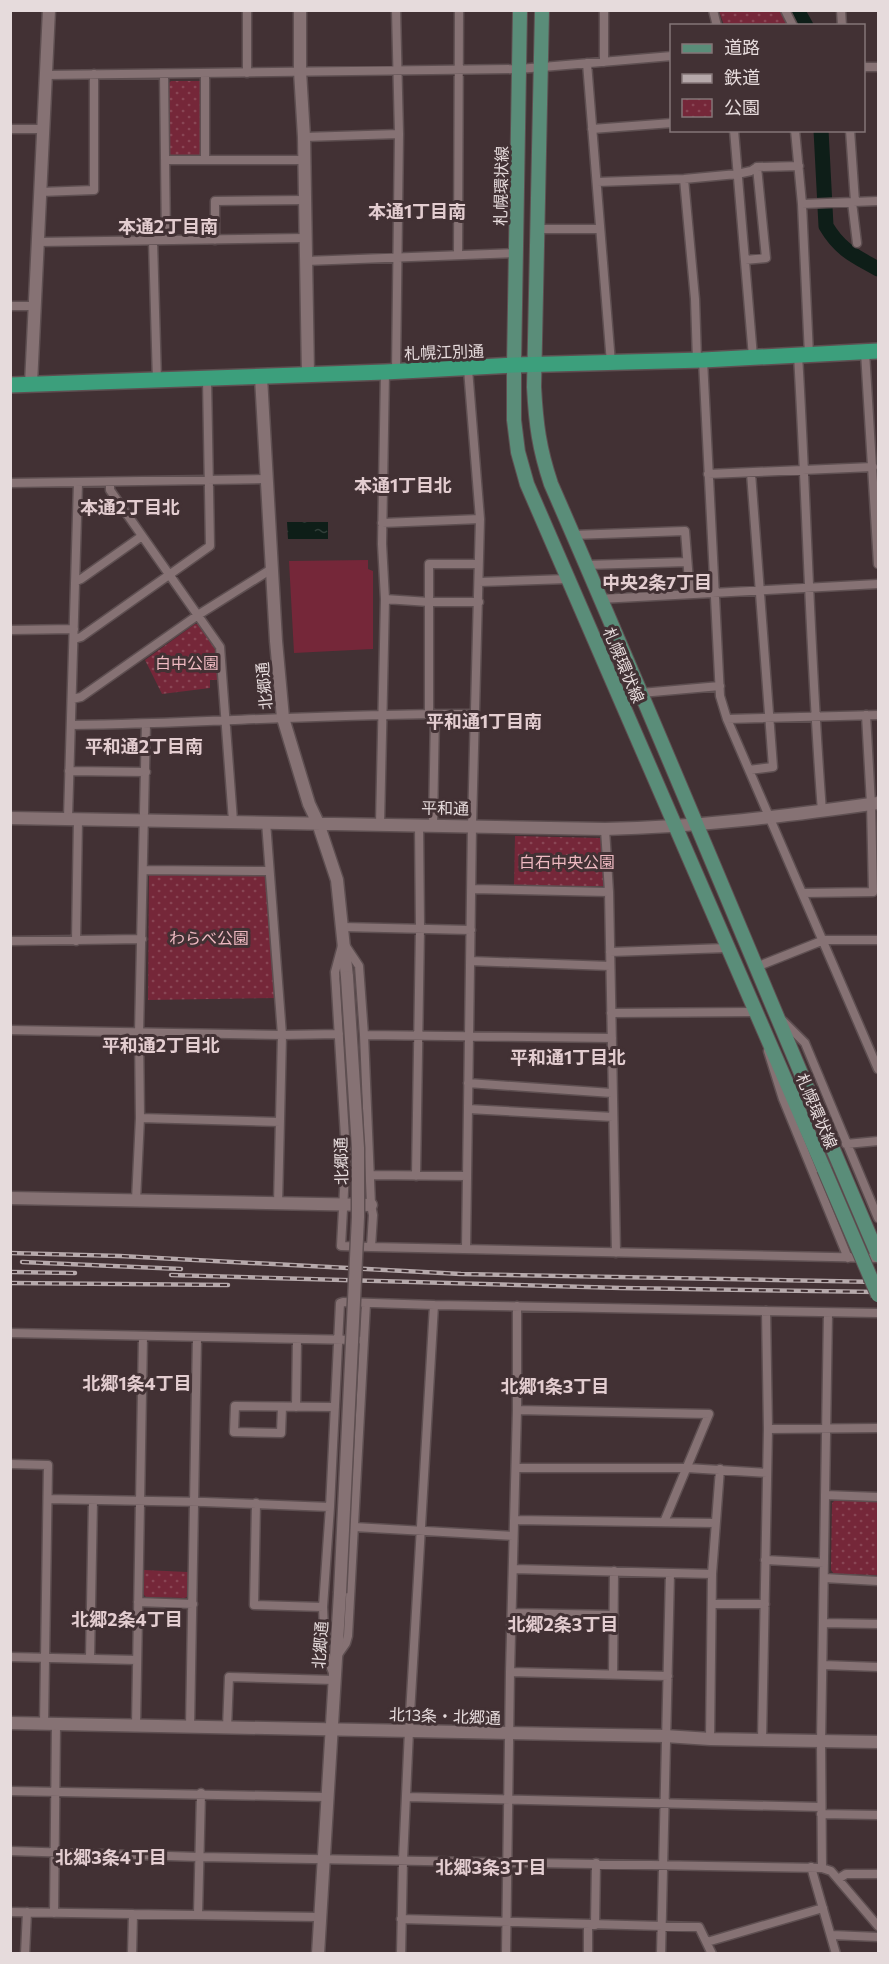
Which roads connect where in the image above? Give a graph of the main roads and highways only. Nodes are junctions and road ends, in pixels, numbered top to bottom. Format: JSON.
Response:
{"nodes":[{"id":1,"x":520,"y":10,"type":"edge"},
{"id":2,"x":542,"y":10,"type":"edge"},
{"id":3,"x":872,"y":351,"type":"edge"},
{"id":4,"x":513,"y":365,"type":"junction"},
{"id":5,"x":535,"y":365,"type":"junction"},
{"id":6,"x":10,"y":385,"type":"edge"},
{"id":7,"x":879,"y":1257,"type":"edge"},
{"id":8,"x":879,"y":1295,"type":"edge"}],
"edges":[{"from":1,"to":4,"type":"main road","name":"札幌環状線"},
{"from":2,"to":5,"type":"main road","name":"札幌環状線"},
{"from":3,"to":5,"type":"highway","name":"札幌江別通"},
{"from":4,"to":5,"type":"highway","name":"札幌江別通"},
{"from":4,"to":6,"type":"highway","name":"札幌江別通"},
{"from":4,"to":8,"type":"main road","name":"札幌環状線","bridge":true},
{"from":5,"to":7,"type":"main road","name":"札幌環状線"}]}
